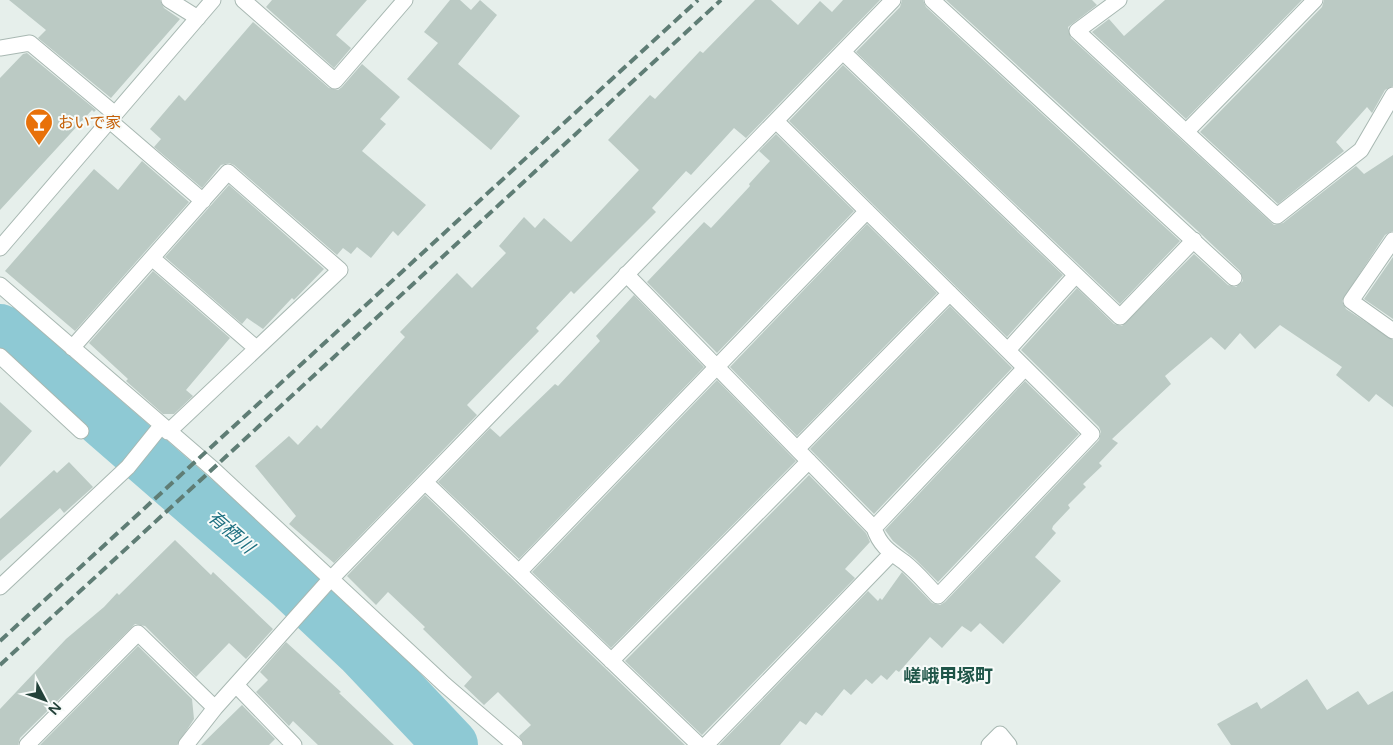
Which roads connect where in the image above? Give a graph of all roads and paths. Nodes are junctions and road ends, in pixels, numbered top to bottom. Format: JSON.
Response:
{"nodes":[{"id":1,"x":170,"y":0,"type":"edge"},
{"id":2,"x":213,"y":0,"type":"edge"},
{"id":3,"x":242,"y":0,"type":"edge"},
{"id":4,"x":893,"y":0,"type":"edge"},
{"id":5,"x":932,"y":0,"type":"edge"},
{"id":6,"x":1119,"y":0,"type":"edge"},
{"id":7,"x":1315,"y":0,"type":"edge"},
{"id":8,"x":399,"y":2,"type":"edge"},
{"id":9,"x":198,"y":18,"type":"junction"},
{"id":10,"x":0,"y":48,"type":"edge"},
{"id":11,"x":843,"y":52,"type":"junction"},
{"id":12,"x":1393,"y":95,"type":"edge"},
{"id":13,"x":113,"y":118,"type":"junction"},
{"id":14,"x":776,"y":121,"type":"junction"},
{"id":15,"x":1186,"y":132,"type":"junction"},
{"id":16,"x":203,"y":201,"type":"junction"},
{"id":17,"x":867,"y":211,"type":"junction"},
{"id":18,"x":1194,"y":240,"type":"junction"},
{"id":19,"x":1393,"y":240,"type":"edge"},
{"id":20,"x":0,"y":248,"type":"edge"},
{"id":21,"x":152,"y":258,"type":"junction"},
{"id":22,"x":626,"y":274,"type":"junction"},
{"id":23,"x":1076,"y":275,"type":"junction"},
{"id":24,"x":1234,"y":278,"type":"dead end"},
{"id":25,"x":0,"y":285,"type":"edge"},
{"id":26,"x":950,"y":293,"type":"junction"},
{"id":27,"x":1393,"y":331,"type":"edge"},
{"id":28,"x":72,"y":348,"type":"junction"},
{"id":29,"x":256,"y":348,"type":"junction"},
{"id":30,"x":1008,"y":350,"type":"junction"},
{"id":31,"x":0,"y":356,"type":"edge"},
{"id":32,"x":717,"y":367,"type":"junction"},
{"id":33,"x":1025,"y":368,"type":"junction"},
{"id":34,"x":81,"y":431,"type":"dead end"},
{"id":35,"x":161,"y":431,"type":"junction"},
{"id":36,"x":797,"y":449,"type":"junction"},
{"id":37,"x":809,"y":461,"type":"junction"},
{"id":38,"x":424,"y":482,"type":"junction"},
{"id":39,"x":874,"y":528,"type":"junction"},
{"id":40,"x":891,"y":554,"type":"junction"},
{"id":41,"x":519,"y":572,"type":"junction"},
{"id":42,"x":329,"y":581,"type":"junction"},
{"id":43,"x":0,"y":587,"type":"edge"},
{"id":44,"x":611,"y":661,"type":"junction"},
{"id":45,"x":237,"y":686,"type":"junction"},
{"id":46,"x":215,"y":708,"type":"junction"},
{"id":47,"x":27,"y":745,"type":"edge"},
{"id":48,"x":186,"y":745,"type":"edge"},
{"id":49,"x":294,"y":745,"type":"edge"},
{"id":50,"x":516,"y":745,"type":"edge"},
{"id":51,"x":699,"y":745,"type":"edge"},
{"id":52,"x":706,"y":745,"type":"edge"},
{"id":53,"x":989,"y":745,"type":"edge"},
{"id":54,"x":1009,"y":745,"type":"edge"}],
"edges":[{"from":1,"to":9,"type":"street"},
{"from":2,"to":9,"type":"street"},
{"from":3,"to":8,"type":"street"},
{"from":4,"to":11,"type":"street"},
{"from":5,"to":18,"type":"street"},
{"from":6,"to":15,"type":"street"},
{"from":7,"to":15,"type":"street"},
{"from":9,"to":13,"type":"street"},
{"from":10,"to":13,"type":"street"},
{"from":11,"to":14,"type":"street"},
{"from":11,"to":23,"type":"street"},
{"from":12,"to":15,"type":"street"},
{"from":13,"to":16,"type":"street"},
{"from":13,"to":20,"type":"street"},
{"from":14,"to":17,"type":"street"},
{"from":14,"to":22,"type":"street"},
{"from":16,"to":21,"type":"street"},
{"from":16,"to":29,"type":"street"},
{"from":17,"to":26,"type":"street"},
{"from":17,"to":32,"type":"street"},
{"from":18,"to":23,"type":"street"},
{"from":18,"to":24,"type":"street"},
{"from":19,"to":27,"type":"street"},
{"from":21,"to":28,"type":"street"},
{"from":21,"to":29,"type":"street"},
{"from":22,"to":32,"type":"street"},
{"from":22,"to":38,"type":"street"},
{"from":23,"to":30,"type":"street"},
{"from":25,"to":28,"type":"street"},
{"from":26,"to":30,"type":"street"},
{"from":26,"to":36,"type":"street"},
{"from":28,"to":35,"type":"street"},
{"from":29,"to":35,"type":"street"},
{"from":30,"to":33,"type":"street"},
{"from":31,"to":34,"type":"street"},
{"from":32,"to":36,"type":"street"},
{"from":32,"to":41,"type":"street"},
{"from":33,"to":39,"type":"street"},
{"from":33,"to":40,"type":"street"},
{"from":35,"to":42,"type":"street"},
{"from":35,"to":43,"type":"street"},
{"from":36,"to":37,"type":"street"},
{"from":37,"to":39,"type":"street"},
{"from":37,"to":44,"type":"street"},
{"from":38,"to":41,"type":"street"},
{"from":38,"to":42,"type":"street"},
{"from":39,"to":40,"type":"street"},
{"from":40,"to":52,"type":"street"},
{"from":41,"to":44,"type":"street"},
{"from":42,"to":45,"type":"street"},
{"from":42,"to":50,"type":"street"},
{"from":44,"to":51,"type":"street"},
{"from":45,"to":46,"type":"street"},
{"from":45,"to":49,"type":"street"},
{"from":46,"to":47,"type":"street"},
{"from":46,"to":48,"type":"street"},
{"from":53,"to":54,"type":"street"}]}
